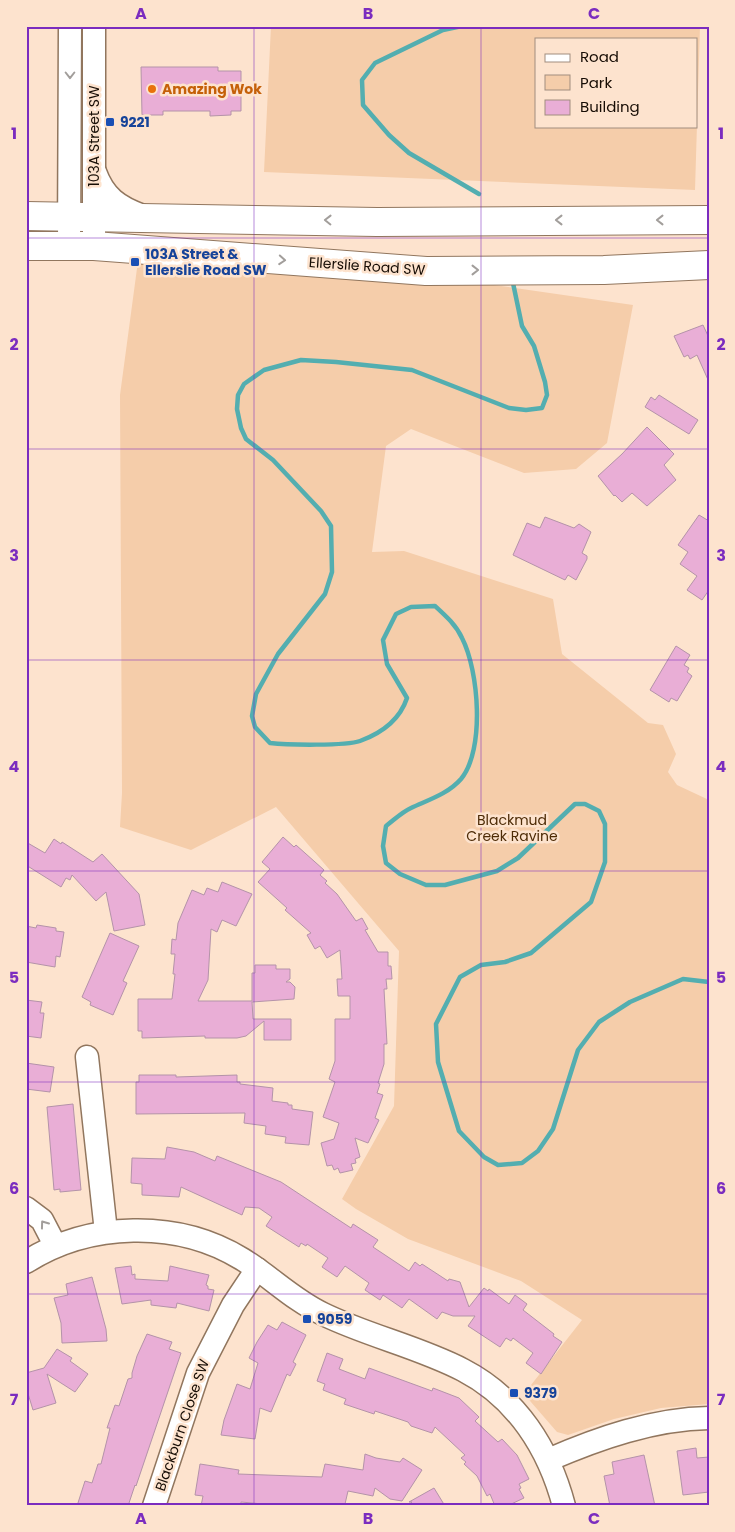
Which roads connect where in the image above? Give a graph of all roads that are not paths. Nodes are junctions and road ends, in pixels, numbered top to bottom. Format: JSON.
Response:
{"nodes":[{"id":1,"x":70,"y":26,"type":"edge"},
{"id":2,"x":94,"y":26,"type":"edge"},
{"id":3,"x":94,"y":169,"type":"junction"},
{"id":4,"x":82,"y":215,"type":"junction"},
{"id":5,"x":26,"y":216,"type":"edge"},
{"id":6,"x":144,"y":216,"type":"junction"},
{"id":7,"x":709,"y":220,"type":"edge"},
{"id":8,"x":26,"y":246,"type":"edge"},
{"id":9,"x":82,"y":246,"type":"junction"},
{"id":10,"x":709,"y":258,"type":"edge"},
{"id":11,"x":671,"y":265,"type":"junction"},
{"id":12,"x":709,"y":265,"type":"edge"},
{"id":13,"x":87,"y":1057,"type":"dead end"},
{"id":14,"x":26,"y":1208,"type":"edge"},
{"id":15,"x":106,"y":1232,"type":"junction"},
{"id":16,"x":55,"y":1246,"type":"junction"},
{"id":17,"x":26,"y":1262,"type":"edge"},
{"id":18,"x":257,"y":1269,"type":"junction"},
{"id":19,"x":709,"y":1418,"type":"edge"},
{"id":20,"x":548,"y":1460,"type":"junction"},
{"id":21,"x":154,"y":1506,"type":"edge"},
{"id":22,"x":564,"y":1506,"type":"edge"}],
"edges":[{"from":1,"to":4,"type":"street","name":"103A Street SW","one_way":true},
{"from":2,"to":3,"type":"street","name":"103A Street SW"},
{"from":3,"to":4,"type":"street","name":"103A Street SW"},
{"from":3,"to":6,"type":"street"},
{"from":4,"to":5,"type":"main road"},
{"from":4,"to":6,"type":"main road"},
{"from":4,"to":9,"type":"street","name":"103A Street SW"},
{"from":7,"to":6,"type":"main road","one_way":true},
{"from":8,"to":9,"type":"main road","name":"Ellerslie Road SW"},
{"from":9,"to":11,"type":"main road","name":"Ellerslie Road SW","one_way":true},
{"from":10,"to":11,"type":"main road"},
{"from":11,"to":12,"type":"main road","name":"Ellerslie Road SW"},
{"from":13,"to":15,"type":"street"},
{"from":16,"to":14,"type":"street","one_way":true},
{"from":15,"to":16,"type":"street"},
{"from":15,"to":18,"type":"street"},
{"from":16,"to":17,"type":"street"},
{"from":18,"to":20,"type":"street"},
{"from":18,"to":21,"type":"street","name":"Blackburn Close SW"},
{"from":19,"to":20,"type":"street"},
{"from":20,"to":22,"type":"street"}]}
